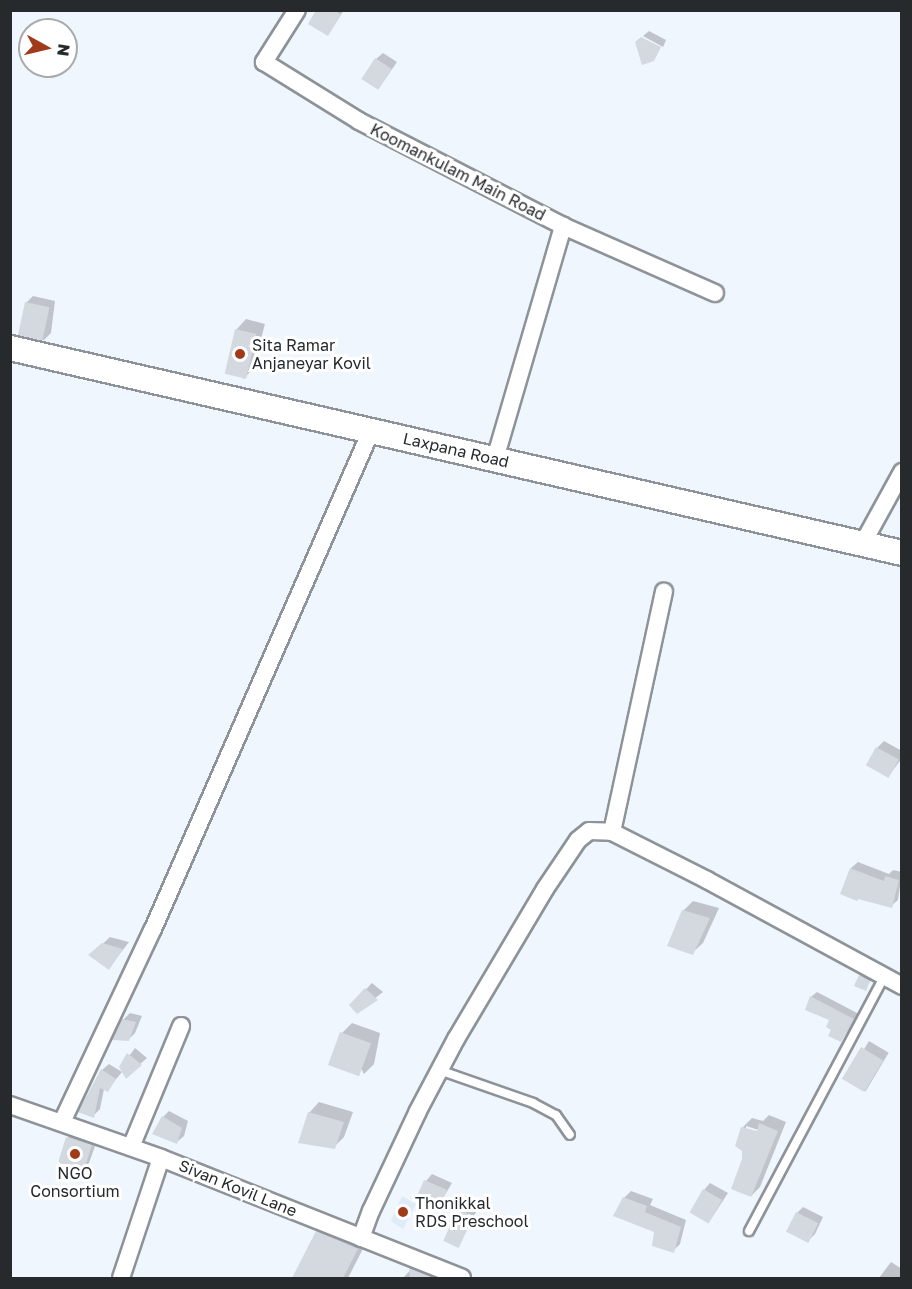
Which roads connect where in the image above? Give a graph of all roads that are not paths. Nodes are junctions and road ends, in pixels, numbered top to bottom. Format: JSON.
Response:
{"nodes":[{"id":1,"x":297,"y":10,"type":"edge"},
{"id":2,"x":563,"y":226,"type":"junction"},
{"id":3,"x":715,"y":293,"type":"dead end"},
{"id":4,"x":10,"y":348,"type":"edge"},
{"id":5,"x":371,"y":431,"type":"junction"},
{"id":6,"x":495,"y":459,"type":"junction"},
{"id":7,"x":902,"y":472,"type":"edge"},
{"id":8,"x":863,"y":543,"type":"junction"},
{"id":9,"x":902,"y":553,"type":"edge"},
{"id":10,"x":664,"y":592,"type":"dead end"},
{"id":11,"x":612,"y":832,"type":"junction"},
{"id":12,"x":884,"y":977,"type":"junction"},
{"id":13,"x":902,"y":986,"type":"edge"},
{"id":14,"x":181,"y":1026,"type":"dead end"},
{"id":15,"x":438,"y":1070,"type":"junction"},
{"id":16,"x":10,"y":1105,"type":"edge"},
{"id":17,"x":62,"y":1122,"type":"junction"},
{"id":18,"x":570,"y":1135,"type":"dead end"},
{"id":19,"x":131,"y":1147,"type":"junction"},
{"id":20,"x":161,"y":1158,"type":"junction"},
{"id":21,"x":749,"y":1231,"type":"dead end"},
{"id":22,"x":361,"y":1238,"type":"junction"},
{"id":23,"x":121,"y":1278,"type":"edge"},
{"id":24,"x":462,"y":1278,"type":"edge"}],
"edges":[{"from":1,"to":2,"type":"street","name":"Koomankulam Main Road"},
{"from":2,"to":3,"type":"street","name":"Koomankulam Main Road"},
{"from":2,"to":6,"type":"street"},
{"from":4,"to":5,"type":"street","name":"Laxpana Road"},
{"from":5,"to":6,"type":"street","name":"Laxpana Road"},
{"from":5,"to":17,"type":"street"},
{"from":6,"to":8,"type":"street","name":"Laxpana Road"},
{"from":7,"to":8,"type":"street"},
{"from":8,"to":9,"type":"street","name":"Laxpana Road"},
{"from":10,"to":11,"type":"street"},
{"from":11,"to":12,"type":"street"},
{"from":11,"to":15,"type":"street"},
{"from":12,"to":13,"type":"street"},
{"from":12,"to":21,"type":"lane"},
{"from":14,"to":19,"type":"street"},
{"from":15,"to":18,"type":"lane"},
{"from":15,"to":22,"type":"street"},
{"from":16,"to":17,"type":"street","name":"Sivan Kovil Lane"},
{"from":17,"to":19,"type":"street","name":"Sivan Kovil Lane"},
{"from":19,"to":20,"type":"street","name":"Sivan Kovil Lane"},
{"from":20,"to":22,"type":"street","name":"Sivan Kovil Lane"},
{"from":20,"to":23,"type":"street"},
{"from":22,"to":24,"type":"street","name":"Sivan Kovil Lane"}]}
